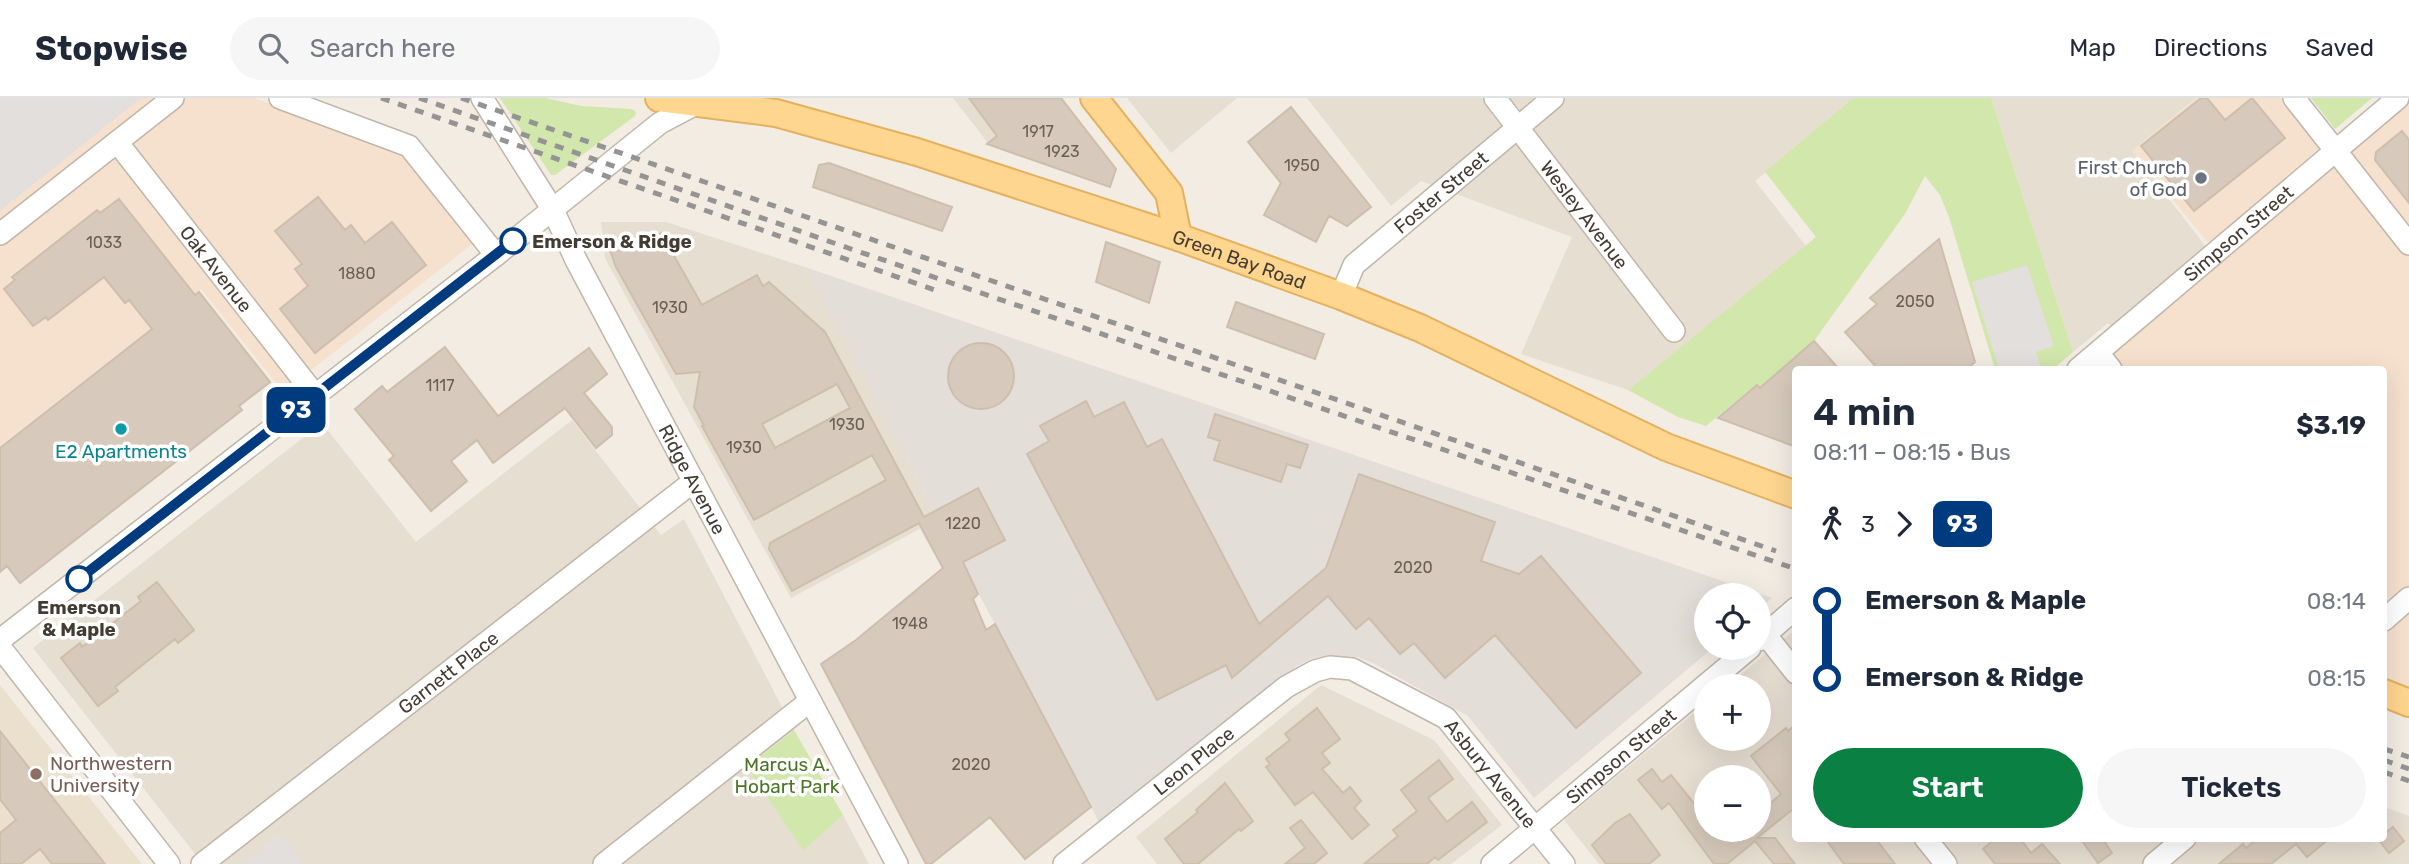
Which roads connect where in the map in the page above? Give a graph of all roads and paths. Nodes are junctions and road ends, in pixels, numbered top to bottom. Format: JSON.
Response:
{"nodes":[{"id":1,"x":173,"y":98,"type":"edge"},
{"id":2,"x":280,"y":98,"type":"edge"},
{"id":3,"x":482,"y":98,"type":"edge"},
{"id":4,"x":659,"y":98,"type":"edge"},
{"id":5,"x":1094,"y":98,"type":"edge"},
{"id":6,"x":1495,"y":98,"type":"edge"},
{"id":7,"x":1553,"y":98,"type":"edge"},
{"id":8,"x":2294,"y":98,"type":"edge"},
{"id":9,"x":2398,"y":98,"type":"edge"},
{"id":10,"x":703,"y":100,"type":"edge"},
{"id":11,"x":1518,"y":127,"type":"junction"},
{"id":12,"x":117,"y":142,"type":"junction"},
{"id":13,"x":2336,"y":151,"type":"junction"},
{"id":14,"x":553,"y":209,"type":"junction"},
{"id":15,"x":0,"y":234,"type":"edge"},
{"id":16,"x":1178,"y":237,"type":"junction"},
{"id":17,"x":2409,"y":244,"type":"edge"},
{"id":18,"x":496,"y":256,"type":"junction"},
{"id":19,"x":1341,"y":296,"type":"junction"},
{"id":20,"x":1674,"y":331,"type":"dead end"},
{"id":21,"x":2104,"y":361,"type":"edge"},
{"id":22,"x":316,"y":395,"type":"junction"},
{"id":23,"x":694,"y":481,"type":"junction"},
{"id":24,"x":1792,"y":494,"type":"edge"},
{"id":25,"x":2409,"y":598,"type":"edge"},
{"id":26,"x":1792,"y":611,"type":"edge"},
{"id":27,"x":2387,"y":617,"type":"edge"},
{"id":28,"x":1771,"y":630,"type":"edge"},
{"id":29,"x":0,"y":640,"type":"edge"},
{"id":30,"x":0,"y":647,"type":"edge"},
{"id":31,"x":1771,"y":652,"type":"edge"},
{"id":32,"x":1735,"y":660,"type":"edge"},
{"id":33,"x":1330,"y":667,"type":"joint"},
{"id":34,"x":1792,"y":670,"type":"edge"},
{"id":35,"x":2387,"y":695,"type":"edge"},
{"id":36,"x":810,"y":701,"type":"junction"},
{"id":37,"x":2409,"y":702,"type":"edge"},
{"id":38,"x":1535,"y":829,"type":"junction"},
{"id":39,"x":1929,"y":842,"type":"edge"},
{"id":40,"x":2180,"y":842,"type":"edge"},
{"id":41,"x":169,"y":864,"type":"edge"},
{"id":42,"x":202,"y":864,"type":"edge"},
{"id":43,"x":604,"y":864,"type":"edge"},
{"id":44,"x":897,"y":864,"type":"edge"},
{"id":45,"x":1064,"y":864,"type":"edge"},
{"id":46,"x":1492,"y":864,"type":"edge"},
{"id":47,"x":1564,"y":864,"type":"edge"},
{"id":48,"x":1946,"y":864,"type":"edge"},
{"id":49,"x":2154,"y":864,"type":"edge"}],
"edges":[{"from":1,"to":12,"type":"street"},
{"from":2,"to":18,"type":"street"},
{"from":3,"to":14,"type":"street","name":"Ridge Avenue"},
{"from":4,"to":10,"type":"main road","name":"Green Bay Road"},
{"from":5,"to":16,"type":"main road"},
{"from":6,"to":11,"type":"street","name":"Wesley Avenue"},
{"from":7,"to":11,"type":"street","name":"Foster Street"},
{"from":8,"to":13,"type":"street"},
{"from":9,"to":13,"type":"street","name":"Simpson Street"},
{"from":10,"to":14,"type":"street"},
{"from":10,"to":16,"type":"main road","name":"Green Bay Road"},
{"from":11,"to":19,"type":"street","name":"Foster Street"},
{"from":11,"to":20,"type":"street","name":"Wesley Avenue"},
{"from":12,"to":15,"type":"street"},
{"from":12,"to":22,"type":"street","name":"Oak Avenue"},
{"from":13,"to":17,"type":"street"},
{"from":13,"to":21,"type":"street","name":"Simpson Street"},
{"from":14,"to":18,"type":"street"},
{"from":14,"to":23,"type":"street","name":"Ridge Avenue"},
{"from":16,"to":19,"type":"main road","name":"Green Bay Road"},
{"from":18,"to":22,"type":"street"},
{"from":19,"to":24,"type":"main road","name":"Green Bay Road"},
{"from":22,"to":29,"type":"street"},
{"from":23,"to":36,"type":"street","name":"Ridge Avenue"},
{"from":23,"to":42,"type":"street","name":"Garnett Place"},
{"from":25,"to":27,"type":"street"},
{"from":26,"to":28,"type":"street","name":"Simpson Street"},
{"from":30,"to":41,"type":"street"},
{"from":31,"to":34,"type":"street"},
{"from":32,"to":38,"type":"street","name":"Simpson Street"},
{"from":33,"to":38,"type":"street","name":"Asbury Avenue"},
{"from":33,"to":45,"type":"street","name":"Leon Place"},
{"from":35,"to":37,"type":"main road"},
{"from":36,"to":43,"type":"street"},
{"from":36,"to":44,"type":"street","name":"Ridge Avenue"},
{"from":38,"to":46,"type":"street","name":"Simpson Street"},
{"from":38,"to":47,"type":"street","name":"Asbury Avenue"},
{"from":39,"to":48,"type":"street"},
{"from":40,"to":49,"type":"street"}]}
